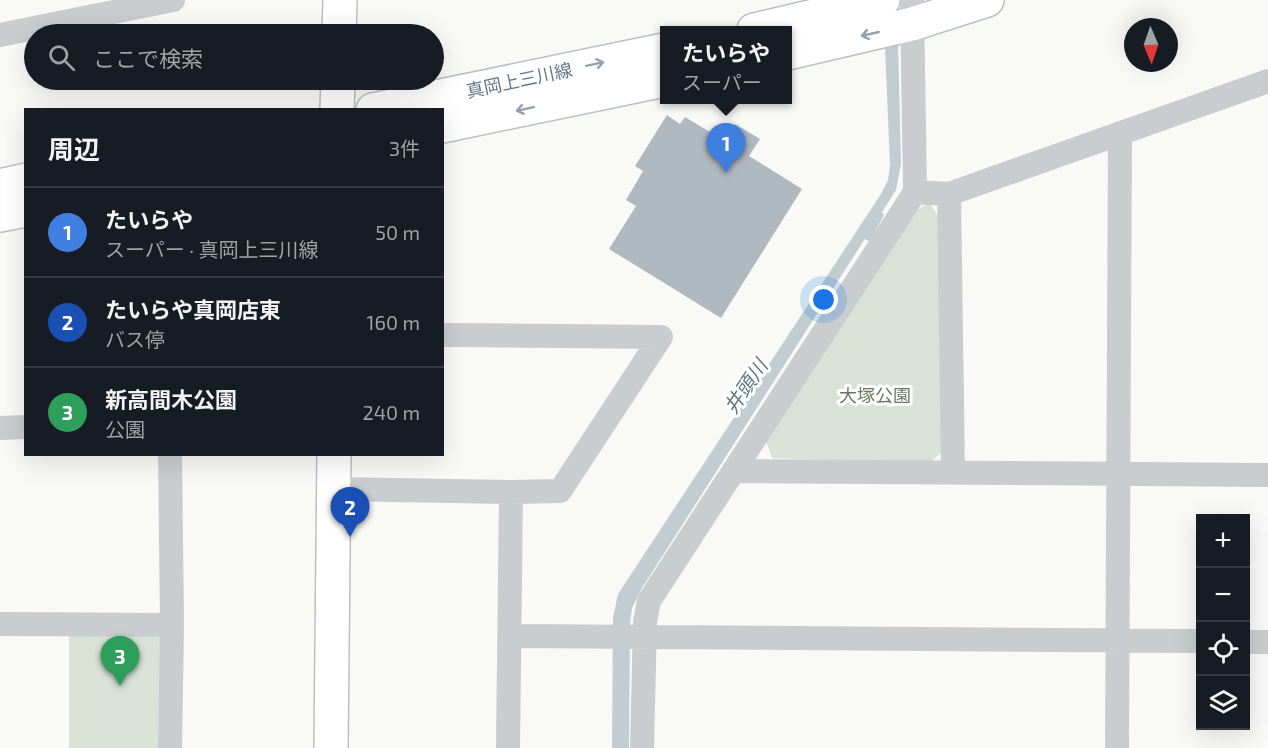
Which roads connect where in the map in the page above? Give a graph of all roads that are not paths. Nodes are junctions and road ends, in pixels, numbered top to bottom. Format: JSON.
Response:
{"nodes":[{"id":1,"x":173,"y":0,"type":"edge"},
{"id":2,"x":340,"y":0,"type":"edge"},
{"id":3,"x":883,"y":0,"type":"edge"},
{"id":4,"x":987,"y":0,"type":"edge"},
{"id":5,"x":912,"y":12,"type":"edge"},
{"id":6,"x":54,"y":24,"type":"edge"},
{"id":7,"x":339,"y":24,"type":"edge"},
{"id":8,"x":771,"y":26,"type":"edge"},
{"id":9,"x":24,"y":30,"type":"edge"},
{"id":10,"x":0,"y":35,"type":"edge"},
{"id":11,"x":660,"y":51,"type":"edge"},
{"id":12,"x":792,"y":52,"type":"edge"},
{"id":13,"x":660,"y":81,"type":"edge"},
{"id":14,"x":1268,"y":81,"type":"edge"},
{"id":15,"x":338,"y":90,"type":"edge"},
{"id":16,"x":337,"y":108,"type":"edge"},
{"id":17,"x":383,"y":108,"type":"edge"},
{"id":18,"x":444,"y":126,"type":"edge"},
{"id":19,"x":1120,"y":134,"type":"junction"},
{"id":20,"x":24,"y":180,"type":"edge"},
{"id":21,"x":0,"y":186,"type":"edge"},
{"id":22,"x":915,"y":192,"type":"junction"},
{"id":23,"x":949,"y":194,"type":"junction"},
{"id":24,"x":24,"y":210,"type":"edge"},
{"id":25,"x":0,"y":215,"type":"edge"},
{"id":26,"x":444,"y":335,"type":"edge"},
{"id":27,"x":24,"y":427,"type":"edge"},
{"id":28,"x":0,"y":428,"type":"edge"},
{"id":29,"x":170,"y":456,"type":"edge"},
{"id":30,"x":334,"y":456,"type":"edge"},
{"id":31,"x":736,"y":471,"type":"junction"},
{"id":32,"x":953,"y":472,"type":"junction"},
{"id":33,"x":1118,"y":474,"type":"junction"},
{"id":34,"x":1268,"y":475,"type":"edge"},
{"id":35,"x":334,"y":489,"type":"junction"},
{"id":36,"x":510,"y":492,"type":"junction"},
{"id":37,"x":0,"y":624,"type":"edge"},
{"id":38,"x":172,"y":625,"type":"junction"},
{"id":39,"x":510,"y":636,"type":"junction"},
{"id":40,"x":644,"y":637,"type":"junction"},
{"id":41,"x":1118,"y":640,"type":"junction"},
{"id":42,"x":1196,"y":641,"type":"edge"},
{"id":43,"x":1250,"y":642,"type":"edge"},
{"id":44,"x":1268,"y":642,"type":"edge"},
{"id":45,"x":170,"y":748,"type":"edge"},
{"id":46,"x":331,"y":748,"type":"edge"},
{"id":47,"x":508,"y":748,"type":"edge"},
{"id":48,"x":642,"y":748,"type":"edge"},
{"id":49,"x":1117,"y":748,"type":"edge"}],
"edges":[{"from":1,"to":6,"type":"street"},
{"from":2,"to":7,"type":"main road"},
{"from":3,"to":8,"type":"main road"},
{"from":4,"to":5,"type":"main road"},
{"from":5,"to":12,"type":"main road","one_way":true},
{"from":5,"to":22,"type":"street"},
{"from":9,"to":10,"type":"street"},
{"from":17,"to":11,"type":"main road","name":"真岡上三川線","one_way":true},
{"from":13,"to":18,"type":"main road","name":"真岡上三川線","one_way":true},
{"from":14,"to":19,"type":"street"},
{"from":15,"to":16,"type":"main road"},
{"from":19,"to":23,"type":"street"},
{"from":19,"to":33,"type":"street"},
{"from":20,"to":21,"type":"main road"},
{"from":22,"to":23,"type":"street"},
{"from":22,"to":31,"type":"street"},
{"from":23,"to":32,"type":"street"},
{"from":24,"to":25,"type":"main road"},
{"from":26,"to":36,"type":"street"},
{"from":27,"to":28,"type":"street"},
{"from":29,"to":38,"type":"street"},
{"from":30,"to":35,"type":"main road"},
{"from":31,"to":32,"type":"street"},
{"from":31,"to":40,"type":"street"},
{"from":32,"to":33,"type":"street"},
{"from":33,"to":34,"type":"street"},
{"from":33,"to":41,"type":"street"},
{"from":35,"to":36,"type":"street"},
{"from":35,"to":46,"type":"main road"},
{"from":36,"to":39,"type":"street"},
{"from":37,"to":38,"type":"street"},
{"from":38,"to":45,"type":"street"},
{"from":39,"to":40,"type":"street"},
{"from":39,"to":47,"type":"street"},
{"from":40,"to":41,"type":"street"},
{"from":40,"to":48,"type":"street"},
{"from":41,"to":42,"type":"street"},
{"from":41,"to":49,"type":"street"},
{"from":43,"to":44,"type":"street"}]}
